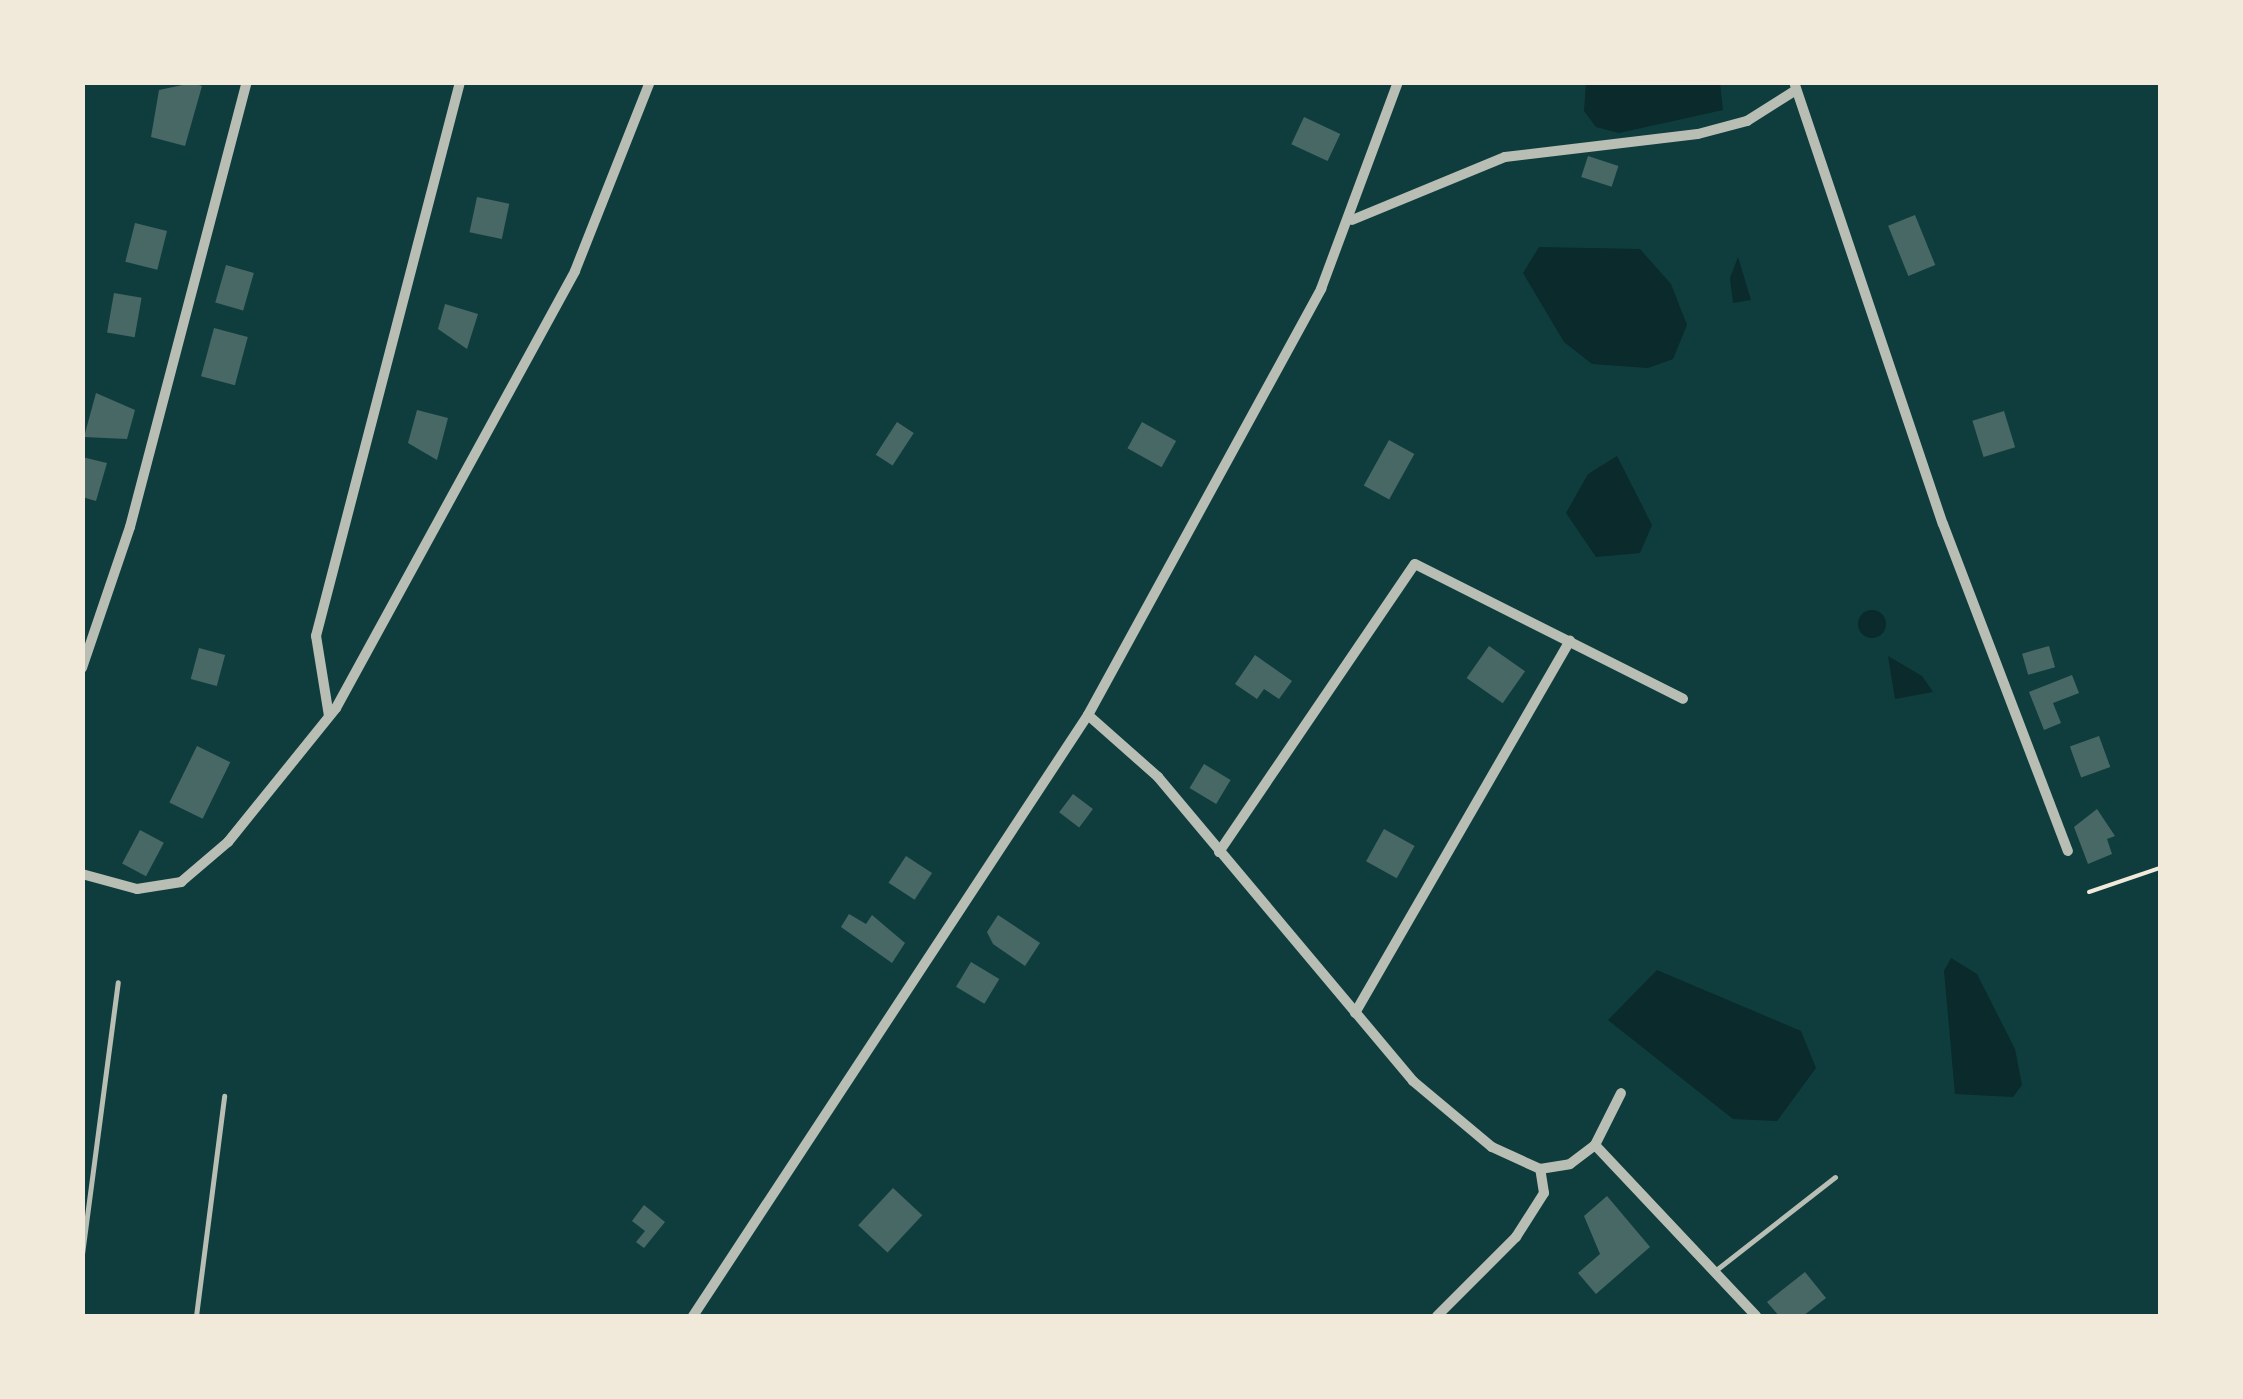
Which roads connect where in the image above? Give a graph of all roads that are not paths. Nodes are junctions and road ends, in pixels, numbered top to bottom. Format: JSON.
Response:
{"nodes":[{"id":1,"x":246,"y":82,"type":"edge"},
{"id":2,"x":460,"y":82,"type":"edge"},
{"id":3,"x":650,"y":82,"type":"edge"},
{"id":4,"x":1398,"y":82,"type":"edge"},
{"id":5,"x":1795,"y":86,"type":"edge"},
{"id":6,"x":1352,"y":220,"type":"junction"},
{"id":7,"x":1570,"y":641,"type":"junction"},
{"id":8,"x":82,"y":668,"type":"edge"},
{"id":9,"x":1683,"y":699,"type":"dead end"},
{"id":10,"x":328,"y":716,"type":"junction"},
{"id":11,"x":1088,"y":716,"type":"junction"},
{"id":12,"x":2068,"y":851,"type":"dead end"},
{"id":13,"x":1218,"y":852,"type":"junction"},
{"id":14,"x":82,"y":874,"type":"edge"},
{"id":15,"x":118,"y":982,"type":"dead end"},
{"id":16,"x":1355,"y":1013,"type":"junction"},
{"id":17,"x":1621,"y":1093,"type":"dead end"},
{"id":18,"x":224,"y":1096,"type":"dead end"},
{"id":19,"x":1595,"y":1144,"type":"junction"},
{"id":20,"x":1540,"y":1169,"type":"junction"},
{"id":21,"x":1835,"y":1177,"type":"dead end"},
{"id":22,"x":82,"y":1254,"type":"edge"},
{"id":23,"x":1716,"y":1270,"type":"junction"},
{"id":24,"x":196,"y":1316,"type":"edge"},
{"id":25,"x":693,"y":1316,"type":"edge"},
{"id":26,"x":1437,"y":1316,"type":"edge"},
{"id":27,"x":1756,"y":1316,"type":"edge"}],
"edges":[{"from":1,"to":8,"type":"street"},
{"from":2,"to":10,"type":"street"},
{"from":3,"to":10,"type":"street"},
{"from":4,"to":6,"type":"street"},
{"from":5,"to":6,"type":"street"},
{"from":5,"to":12,"type":"street"},
{"from":6,"to":11,"type":"street"},
{"from":7,"to":9,"type":"street"},
{"from":7,"to":13,"type":"street"},
{"from":7,"to":16,"type":"street"},
{"from":10,"to":14,"type":"street"},
{"from":11,"to":13,"type":"street"},
{"from":11,"to":25,"type":"street"},
{"from":13,"to":16,"type":"street"},
{"from":15,"to":22,"type":"lane"},
{"from":16,"to":20,"type":"street"},
{"from":17,"to":19,"type":"street"},
{"from":18,"to":24,"type":"lane"},
{"from":19,"to":20,"type":"street"},
{"from":19,"to":23,"type":"street"},
{"from":20,"to":26,"type":"street"},
{"from":21,"to":23,"type":"lane"},
{"from":23,"to":27,"type":"street"}]}
